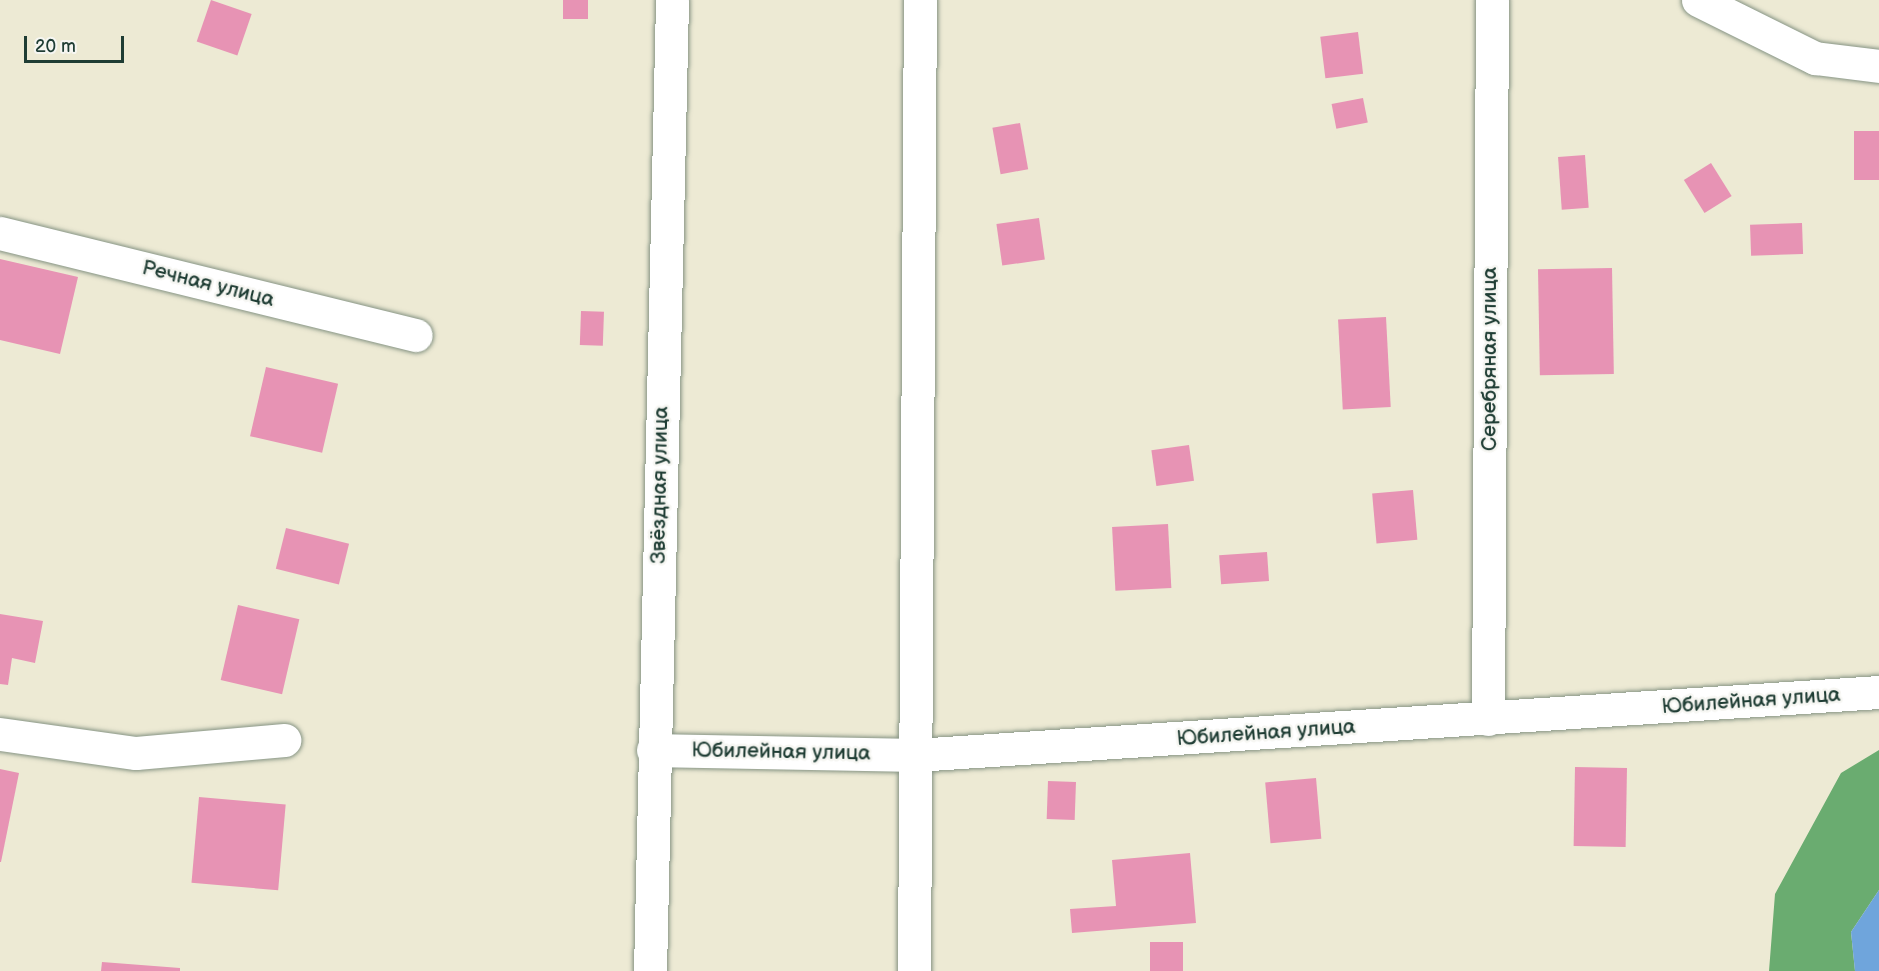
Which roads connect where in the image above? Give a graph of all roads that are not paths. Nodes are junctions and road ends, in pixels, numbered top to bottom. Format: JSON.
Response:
{"nodes":[{"id":1,"x":672,"y":0,"type":"edge"},
{"id":2,"x":920,"y":0,"type":"edge"},
{"id":3,"x":1492,"y":0,"type":"edge"},
{"id":4,"x":1698,"y":0,"type":"edge"},
{"id":5,"x":1879,"y":66,"type":"edge"},
{"id":6,"x":0,"y":233,"type":"edge"},
{"id":7,"x":416,"y":335,"type":"dead end"},
{"id":8,"x":1879,"y":692,"type":"edge"},
{"id":9,"x":1488,"y":719,"type":"junction"},
{"id":10,"x":0,"y":734,"type":"edge"},
{"id":11,"x":284,"y":740,"type":"dead end"},
{"id":12,"x":653,"y":750,"type":"junction"},
{"id":13,"x":915,"y":754,"type":"junction"},
{"id":14,"x":650,"y":971,"type":"edge"},
{"id":15,"x":914,"y":971,"type":"edge"}],
"edges":[{"from":1,"to":12,"type":"street","name":"Звёздная улица"},
{"from":2,"to":13,"type":"street"},
{"from":3,"to":9,"type":"street","name":"Серебряная улица"},
{"from":4,"to":5,"type":"street"},
{"from":6,"to":7,"type":"street","name":"Речная улица"},
{"from":8,"to":9,"type":"street","name":"Юбилейная улица"},
{"from":9,"to":13,"type":"street","name":"Юбилейная улица"},
{"from":10,"to":11,"type":"street"},
{"from":12,"to":13,"type":"street","name":"Юбилейная улица"},
{"from":12,"to":14,"type":"street","name":"Звёздная улица"},
{"from":13,"to":15,"type":"street"}]}
